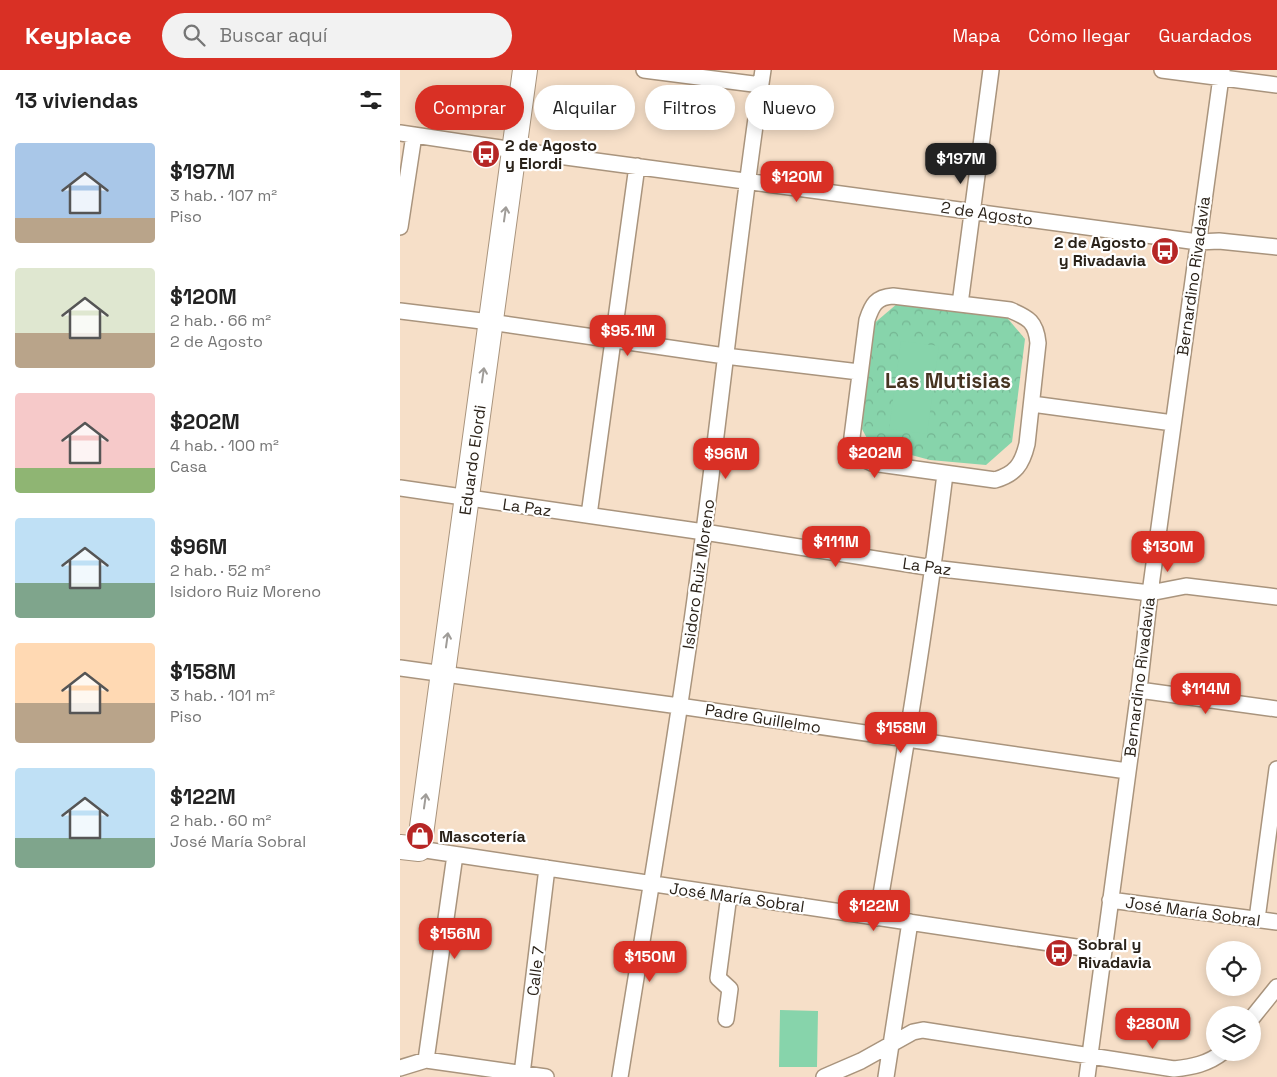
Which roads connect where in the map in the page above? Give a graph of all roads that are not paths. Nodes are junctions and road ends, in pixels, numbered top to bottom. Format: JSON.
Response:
{"nodes":[{"id":1,"x":525,"y":70,"type":"edge"},
{"id":2,"x":644,"y":70,"type":"edge"},
{"id":3,"x":763,"y":70,"type":"edge"},
{"id":4,"x":991,"y":70,"type":"edge"},
{"id":5,"x":1162,"y":70,"type":"edge"},
{"id":6,"x":1221,"y":74,"type":"edge"},
{"id":7,"x":760,"y":85,"type":"joint"},
{"id":8,"x":1277,"y":85,"type":"edge"},
{"id":9,"x":754,"y":130,"type":"edge"},
{"id":10,"x":407,"y":134,"type":"edge"},
{"id":11,"x":514,"y":150,"type":"junction"},
{"id":12,"x":637,"y":166,"type":"junction"},
{"id":13,"x":747,"y":182,"type":"junction"},
{"id":14,"x":973,"y":211,"type":"junction"},
{"id":15,"x":400,"y":228,"type":"edge"},
{"id":16,"x":1198,"y":242,"type":"junction"},
{"id":17,"x":1277,"y":247,"type":"edge"},
{"id":18,"x":960,"y":304,"type":"junction"},
{"id":19,"x":400,"y":311,"type":"edge"},
{"id":20,"x":490,"y":322,"type":"junction"},
{"id":21,"x":612,"y":340,"type":"junction"},
{"id":22,"x":725,"y":356,"type":"junction"},
{"id":23,"x":860,"y":372,"type":"junction"},
{"id":24,"x":1032,"y":404,"type":"junction"},
{"id":25,"x":1173,"y":423,"type":"junction"},
{"id":26,"x":945,"y":474,"type":"junction"},
{"id":27,"x":400,"y":488,"type":"edge"},
{"id":28,"x":466,"y":498,"type":"junction"},
{"id":29,"x":589,"y":515,"type":"junction"},
{"id":30,"x":704,"y":532,"type":"junction"},
{"id":31,"x":934,"y":568,"type":"junction"},
{"id":32,"x":1150,"y":593,"type":"junction"},
{"id":33,"x":1277,"y":597,"type":"edge"},
{"id":34,"x":400,"y":668,"type":"edge"},
{"id":35,"x":442,"y":674,"type":"junction"},
{"id":36,"x":1139,"y":690,"type":"junction"},
{"id":37,"x":679,"y":706,"type":"junction"},
{"id":38,"x":1277,"y":709,"type":"edge"},
{"id":39,"x":907,"y":740,"type":"junction"},
{"id":40,"x":1277,"y":768,"type":"edge"},
{"id":41,"x":1127,"y":771,"type":"junction"},
{"id":42,"x":409,"y":848,"type":"edge"},
{"id":43,"x":455,"y":855,"type":"junction"},
{"id":44,"x":547,"y":868,"type":"junction"},
{"id":45,"x":650,"y":884,"type":"junction"},
{"id":46,"x":729,"y":895,"type":"junction"},
{"id":47,"x":1110,"y":900,"type":"junction"},
{"id":48,"x":877,"y":918,"type":"junction"},
{"id":49,"x":1257,"y":919,"type":"junction"},
{"id":50,"x":910,"y":922,"type":"junction"},
{"id":51,"x":1277,"y":922,"type":"edge"},
{"id":52,"x":1103,"y":951,"type":"junction"},
{"id":53,"x":1277,"y":988,"type":"edge"},
{"id":54,"x":1261,"y":1007,"type":"edge"},
{"id":55,"x":726,"y":1020,"type":"dead end"},
{"id":56,"x":891,"y":1045,"type":"junction"},
{"id":57,"x":1090,"y":1056,"type":"junction"},
{"id":58,"x":426,"y":1060,"type":"junction"},
{"id":59,"x":1209,"y":1061,"type":"edge"},
{"id":60,"x":400,"y":1068,"type":"edge"},
{"id":61,"x":522,"y":1074,"type":"junction"},
{"id":62,"x":546,"y":1077,"type":"edge"},
{"id":63,"x":620,"y":1077,"type":"edge"},
{"id":64,"x":824,"y":1077,"type":"edge"},
{"id":65,"x":886,"y":1077,"type":"edge"},
{"id":66,"x":1087,"y":1077,"type":"edge"}],
"edges":[{"from":1,"to":11,"type":"main road","name":"Eduardo Elordi"},
{"from":2,"to":7,"type":"street"},
{"from":3,"to":7,"type":"street","name":"Isidoro Ruiz Moreno"},
{"from":4,"to":14,"type":"street"},
{"from":5,"to":6,"type":"street"},
{"from":6,"to":8,"type":"street"},
{"from":6,"to":16,"type":"street","name":"Bernardino Rivadavia"},
{"from":9,"to":13,"type":"street","name":"Isidoro Ruiz Moreno"},
{"from":10,"to":11,"type":"street","name":"2 de Agosto"},
{"from":10,"to":15,"type":"street"},
{"from":11,"to":12,"type":"street","name":"2 de Agosto"},
{"from":20,"to":11,"type":"main road","name":"Eduardo Elordi","one_way":true},
{"from":12,"to":13,"type":"street","name":"2 de Agosto"},
{"from":12,"to":21,"type":"street"},
{"from":13,"to":14,"type":"street","name":"2 de Agosto"},
{"from":13,"to":22,"type":"street","name":"Isidoro Ruiz Moreno"},
{"from":14,"to":16,"type":"street","name":"2 de Agosto"},
{"from":14,"to":18,"type":"street"},
{"from":16,"to":17,"type":"street","name":"2 de Agosto"},
{"from":16,"to":25,"type":"street","name":"Bernardino Rivadavia"},
{"from":18,"to":23,"type":"street"},
{"from":18,"to":24,"type":"street"},
{"from":19,"to":20,"type":"street"},
{"from":20,"to":21,"type":"street"},
{"from":28,"to":20,"type":"main road","name":"Eduardo Elordi","one_way":true},
{"from":21,"to":22,"type":"street"},
{"from":21,"to":29,"type":"street"},
{"from":22,"to":23,"type":"street"},
{"from":22,"to":30,"type":"street","name":"Isidoro Ruiz Moreno"},
{"from":23,"to":26,"type":"street"},
{"from":24,"to":25,"type":"street"},
{"from":24,"to":26,"type":"street"},
{"from":25,"to":32,"type":"street","name":"Bernardino Rivadavia"},
{"from":26,"to":31,"type":"street"},
{"from":27,"to":28,"type":"street","name":"La Paz"},
{"from":28,"to":29,"type":"street","name":"La Paz"},
{"from":35,"to":28,"type":"main road","name":"Eduardo Elordi","one_way":true},
{"from":29,"to":30,"type":"street","name":"La Paz"},
{"from":30,"to":31,"type":"street","name":"La Paz"},
{"from":30,"to":37,"type":"street","name":"Isidoro Ruiz Moreno"},
{"from":31,"to":32,"type":"street","name":"La Paz"},
{"from":31,"to":39,"type":"street"},
{"from":32,"to":33,"type":"street","name":"La Paz"},
{"from":32,"to":36,"type":"street","name":"Bernardino Rivadavia"},
{"from":34,"to":35,"type":"street","name":"Padre Guillelmo"},
{"from":35,"to":37,"type":"street","name":"Padre Guillelmo"},
{"from":42,"to":35,"type":"main road","name":"Eduardo Elordi","one_way":true},
{"from":36,"to":38,"type":"street"},
{"from":36,"to":41,"type":"street","name":"Bernardino Rivadavia"},
{"from":37,"to":39,"type":"street","name":"Padre Guillelmo"},
{"from":37,"to":45,"type":"street","name":"Isidoro Ruiz Moreno"},
{"from":39,"to":41,"type":"street","name":"Padre Guillelmo"},
{"from":39,"to":48,"type":"street"},
{"from":40,"to":49,"type":"street"},
{"from":41,"to":47,"type":"street","name":"Bernardino Rivadavia"},
{"from":42,"to":43,"type":"street","name":"José María Sobral"},
{"from":43,"to":44,"type":"street","name":"José María Sobral"},
{"from":43,"to":58,"type":"street"},
{"from":44,"to":45,"type":"street","name":"José María Sobral"},
{"from":44,"to":61,"type":"street","name":"Calle 7"},
{"from":45,"to":46,"type":"street","name":"José María Sobral"},
{"from":45,"to":63,"type":"street","name":"Isidoro Ruiz Moreno"},
{"from":46,"to":48,"type":"street","name":"José María Sobral"},
{"from":46,"to":55,"type":"street"},
{"from":47,"to":49,"type":"street","name":"José María Sobral"},
{"from":47,"to":52,"type":"street","name":"Bernardino Rivadavia"},
{"from":48,"to":50,"type":"street","name":"José María Sobral"},
{"from":49,"to":51,"type":"street","name":"José María Sobral"},
{"from":50,"to":52,"type":"street","name":"José María Sobral"},
{"from":50,"to":56,"type":"street"},
{"from":52,"to":57,"type":"street","name":"Bernardino Rivadavia"},
{"from":53,"to":54,"type":"street"},
{"from":56,"to":57,"type":"street"},
{"from":56,"to":64,"type":"street"},
{"from":56,"to":65,"type":"street"},
{"from":57,"to":59,"type":"street"},
{"from":57,"to":66,"type":"street","name":"Bernardino Rivadavia"},
{"from":58,"to":60,"type":"street"},
{"from":58,"to":61,"type":"street"},
{"from":61,"to":62,"type":"street"}]}
